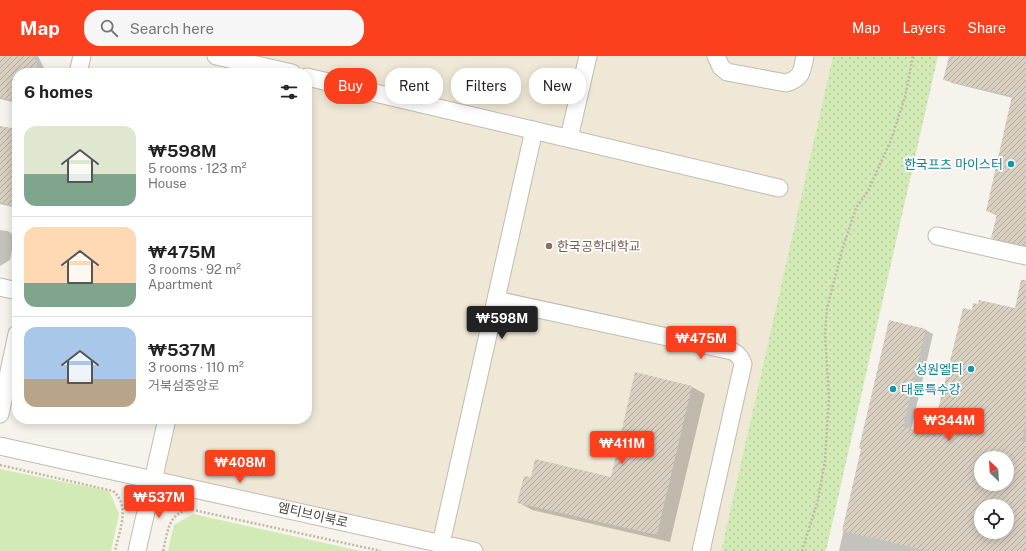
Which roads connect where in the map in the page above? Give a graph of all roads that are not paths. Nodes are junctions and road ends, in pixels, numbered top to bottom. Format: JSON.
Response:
{"nodes":[{"id":1,"x":82,"y":56,"type":"edge"},
{"id":2,"x":216,"y":56,"type":"edge"},
{"id":3,"x":588,"y":56,"type":"edge"},
{"id":4,"x":716,"y":56,"type":"edge"},
{"id":5,"x":805,"y":56,"type":"edge"},
{"id":6,"x":249,"y":64,"type":"edge"},
{"id":7,"x":79,"y":68,"type":"edge"},
{"id":8,"x":268,"y":68,"type":"edge"},
{"id":9,"x":312,"y":78,"type":"edge"},
{"id":10,"x":534,"y":130,"type":"junction"},
{"id":11,"x":569,"y":138,"type":"junction"},
{"id":12,"x":779,"y":188,"type":"dead end"},
{"id":13,"x":937,"y":236,"type":"dead end"},
{"id":14,"x":1026,"y":256,"type":"edge"},
{"id":15,"x":0,"y":287,"type":"edge"},
{"id":16,"x":12,"y":290,"type":"edge"},
{"id":17,"x":496,"y":300,"type":"junction"},
{"id":18,"x":12,"y":358,"type":"edge"},
{"id":19,"x":0,"y":414,"type":"edge"},
{"id":20,"x":165,"y":424,"type":"edge"},
{"id":21,"x":0,"y":446,"type":"edge"},
{"id":22,"x":152,"y":480,"type":"junction"},
{"id":23,"x":441,"y":544,"type":"junction"},
{"id":24,"x":137,"y":551,"type":"edge"},
{"id":25,"x":474,"y":551,"type":"edge"},
{"id":26,"x":701,"y":551,"type":"edge"}],
"edges":[{"from":1,"to":7,"type":"street"},
{"from":2,"to":6,"type":"street"},
{"from":3,"to":11,"type":"street"},
{"from":4,"to":5,"type":"street"},
{"from":6,"to":8,"type":"street"},
{"from":9,"to":10,"type":"street"},
{"from":10,"to":11,"type":"street"},
{"from":10,"to":17,"type":"street"},
{"from":11,"to":12,"type":"street"},
{"from":13,"to":14,"type":"street"},
{"from":15,"to":16,"type":"street"},
{"from":17,"to":23,"type":"street"},
{"from":17,"to":26,"type":"street"},
{"from":18,"to":19,"type":"street"},
{"from":20,"to":22,"type":"street"},
{"from":21,"to":22,"type":"street","name":"엠티브이북로"},
{"from":22,"to":23,"type":"street","name":"엠티브이북로"},
{"from":22,"to":24,"type":"street"},
{"from":23,"to":25,"type":"street","name":"엠티브이북로"}]}
